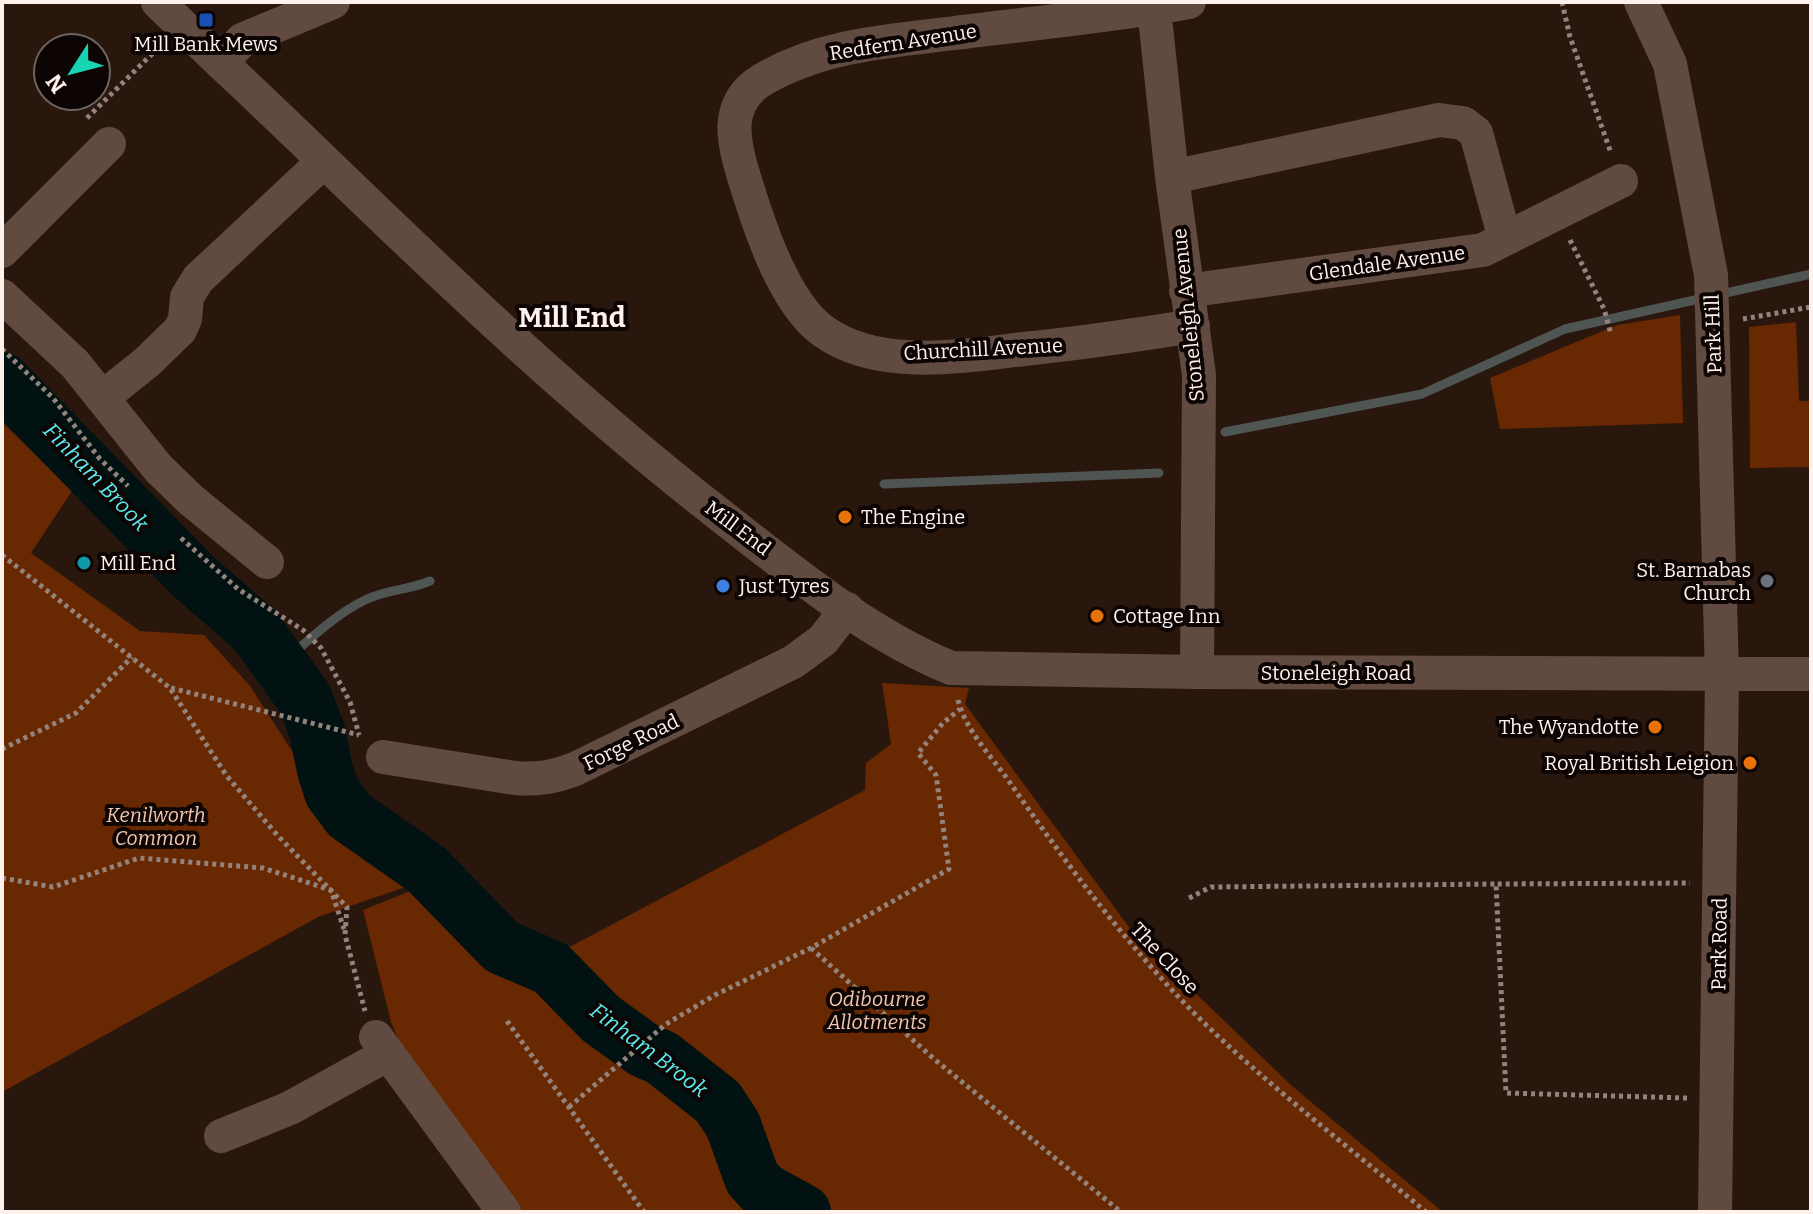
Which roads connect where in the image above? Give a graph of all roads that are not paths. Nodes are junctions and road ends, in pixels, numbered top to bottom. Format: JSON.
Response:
{"nodes":[{"id":1,"x":333,"y":2,"type":"edge"},
{"id":2,"x":1189,"y":2,"type":"edge"},
{"id":3,"x":1641,"y":2,"type":"edge"},
{"id":4,"x":1154,"y":8,"type":"junction"},
{"id":5,"x":170,"y":13,"type":"edge"},
{"id":6,"x":221,"y":63,"type":"junction"},
{"id":7,"x":109,"y":144,"type":"road end"},
{"id":8,"x":324,"y":161,"type":"junction"},
{"id":9,"x":1172,"y":177,"type":"junction"},
{"id":10,"x":1621,"y":181,"type":"road end"},
{"id":11,"x":753,"y":208,"type":"joint"},
{"id":12,"x":1505,"y":239,"type":"junction"},
{"id":13,"x":2,"y":251,"type":"edge"},
{"id":14,"x":1186,"y":291,"type":"junction"},
{"id":15,"x":2,"y":296,"type":"edge"},
{"id":16,"x":1193,"y":326,"type":"junction"},
{"id":17,"x":102,"y":398,"type":"junction"},
{"id":18,"x":267,"y":562,"type":"dead end"},
{"id":19,"x":847,"y":609,"type":"junction"},
{"id":20,"x":951,"y":668,"type":"joint"},
{"id":21,"x":1197,"y":672,"type":"junction"},
{"id":22,"x":1811,"y":674,"type":"edge"},
{"id":23,"x":1722,"y":676,"type":"junction"},
{"id":24,"x":371,"y":746,"type":"road end"},
{"id":25,"x":221,"y":1136,"type":"dead end"},
{"id":26,"x":504,"y":1212,"type":"edge"},
{"id":27,"x":1715,"y":1212,"type":"edge"}],
"edges":[{"from":1,"to":6,"type":"street"},
{"from":2,"to":4,"type":"street","name":"Redfern Avenue"},
{"from":3,"to":23,"type":"street","name":"Park Hill"},
{"from":4,"to":9,"type":"street","name":"Stoneleigh Avenue"},
{"from":4,"to":11,"type":"street","name":"Redfern Avenue"},
{"from":5,"to":6,"type":"street","name":"Mill End"},
{"from":6,"to":8,"type":"street","name":"Mill End"},
{"from":7,"to":13,"type":"street"},
{"from":8,"to":17,"type":"street"},
{"from":8,"to":19,"type":"street","name":"Mill End"},
{"from":9,"to":12,"type":"street"},
{"from":9,"to":14,"type":"street","name":"Stoneleigh Avenue"},
{"from":10,"to":12,"type":"street","name":"Glendale Avenue"},
{"from":11,"to":16,"type":"street","name":"Churchill Avenue"},
{"from":12,"to":14,"type":"street","name":"Glendale Avenue"},
{"from":14,"to":16,"type":"street","name":"Stoneleigh Avenue"},
{"from":15,"to":17,"type":"street"},
{"from":16,"to":21,"type":"street","name":"Stoneleigh Avenue"},
{"from":17,"to":18,"type":"street"},
{"from":19,"to":20,"type":"street","name":"Mill End"},
{"from":19,"to":24,"type":"street","name":"Forge Road"},
{"from":20,"to":21,"type":"street","name":"Stoneleigh Road"},
{"from":21,"to":23,"type":"street","name":"Stoneleigh Road"},
{"from":22,"to":23,"type":"street","name":"Stoneleigh Road"},
{"from":23,"to":27,"type":"street","name":"Park Road"},
{"from":25,"to":26,"type":"street"}]}
